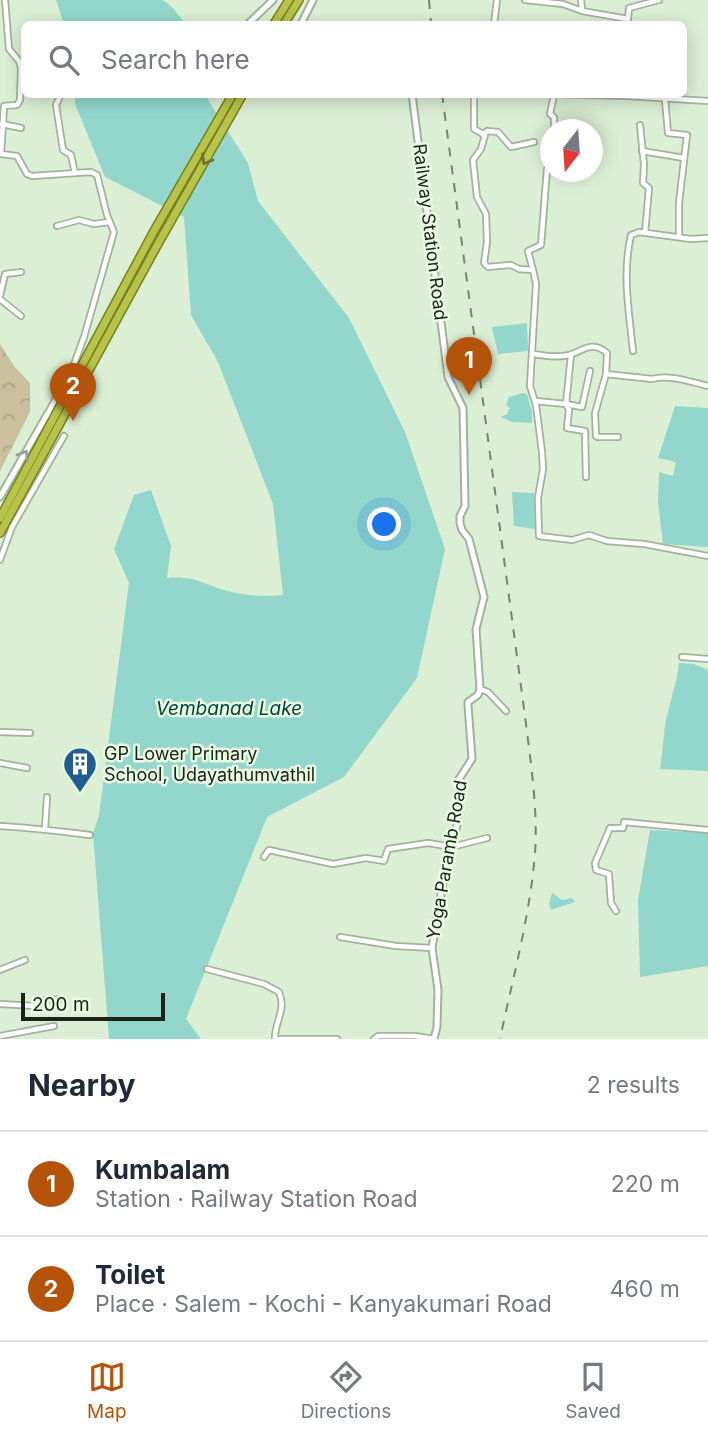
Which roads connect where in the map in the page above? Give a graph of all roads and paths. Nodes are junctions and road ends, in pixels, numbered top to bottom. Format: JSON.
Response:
{"nodes":[{"id":1,"x":5,"y":0,"type":"edge"},
{"id":2,"x":273,"y":0,"type":"edge"},
{"id":3,"x":289,"y":0,"type":"edge"},
{"id":4,"x":299,"y":0,"type":"edge"},
{"id":5,"x":313,"y":0,"type":"edge"},
{"id":6,"x":497,"y":0,"type":"edge"},
{"id":7,"x":525,"y":0,"type":"edge"},
{"id":8,"x":581,"y":0,"type":"edge"},
{"id":9,"x":659,"y":0,"type":"edge"},
{"id":10,"x":582,"y":11,"type":"junction"},
{"id":11,"x":251,"y":21,"type":"edge"},
{"id":12,"x":276,"y":21,"type":"edge"},
{"id":13,"x":286,"y":21,"type":"edge"},
{"id":14,"x":302,"y":21,"type":"edge"},
{"id":15,"x":494,"y":21,"type":"edge"},
{"id":16,"x":59,"y":98,"type":"edge"},
{"id":17,"x":231,"y":98,"type":"edge"},
{"id":18,"x":241,"y":98,"type":"edge"},
{"id":19,"x":413,"y":98,"type":"edge"},
{"id":20,"x":474,"y":98,"type":"edge"},
{"id":21,"x":552,"y":98,"type":"edge"},
{"id":22,"x":657,"y":98,"type":"edge"},
{"id":23,"x":665,"y":99,"type":"junction"},
{"id":24,"x":708,"y":101,"type":"edge"},
{"id":25,"x":554,"y":119,"type":"edge"},
{"id":26,"x":2,"y":124,"type":"junction"},
{"id":27,"x":640,"y":125,"type":"dead end"},
{"id":28,"x":21,"y":128,"type":"dead end"},
{"id":29,"x":483,"y":135,"type":"junction"},
{"id":30,"x":534,"y":142,"type":"dead end"},
{"id":31,"x":0,"y":145,"type":"edge"},
{"id":32,"x":642,"y":151,"type":"junction"},
{"id":33,"x":684,"y":158,"type":"junction"},
{"id":34,"x":75,"y":173,"type":"junction"},
{"id":35,"x":546,"y":182,"type":"edge"},
{"id":36,"x":109,"y":222,"type":"junction"},
{"id":37,"x":57,"y":226,"type":"dead end"},
{"id":38,"x":645,"y":233,"type":"junction"},
{"id":39,"x":679,"y":236,"type":"junction"},
{"id":40,"x":708,"y":238,"type":"edge"},
{"id":41,"x":533,"y":270,"type":"junction"},
{"id":42,"x":21,"y":272,"type":"dead end"},
{"id":43,"x":0,"y":298,"type":"edge"},
{"id":44,"x":22,"y":316,"type":"dead end"},
{"id":45,"x":633,"y":351,"type":"dead end"},
{"id":46,"x":534,"y":354,"type":"junction"},
{"id":47,"x":571,"y":355,"type":"junction"},
{"id":48,"x":590,"y":371,"type":"dead end"},
{"id":49,"x":606,"y":374,"type":"junction"},
{"id":50,"x":708,"y":386,"type":"edge"},
{"id":51,"x":535,"y":401,"type":"junction"},
{"id":52,"x":566,"y":404,"type":"junction"},
{"id":53,"x":48,"y":414,"type":"joint"},
{"id":54,"x":64,"y":436,"type":"dead end"},
{"id":55,"x":618,"y":437,"type":"dead end"},
{"id":56,"x":586,"y":477,"type":"dead end"},
{"id":57,"x":0,"y":497,"type":"edge"},
{"id":58,"x":0,"y":518,"type":"edge"},
{"id":59,"x":0,"y":533,"type":"edge"},
{"id":60,"x":708,"y":556,"type":"edge"},
{"id":61,"x":0,"y":560,"type":"edge"},
{"id":62,"x":682,"y":657,"type":"dead end"},
{"id":63,"x":708,"y":659,"type":"edge"},
{"id":64,"x":480,"y":689,"type":"junction"},
{"id":65,"x":506,"y":711,"type":"dead end"},
{"id":66,"x":0,"y":732,"type":"edge"},
{"id":67,"x":30,"y":733,"type":"dead end"},
{"id":68,"x":0,"y":763,"type":"edge"},
{"id":69,"x":27,"y":768,"type":"dead end"},
{"id":70,"x":47,"y":797,"type":"dead end"},
{"id":71,"x":0,"y":826,"type":"edge"},
{"id":72,"x":45,"y":828,"type":"junction"},
{"id":73,"x":708,"y":830,"type":"edge"},
{"id":74,"x":90,"y":835,"type":"dead end"},
{"id":75,"x":487,"y":838,"type":"dead end"},
{"id":76,"x":452,"y":847,"type":"junction"},
{"id":77,"x":264,"y":857,"type":"dead end"},
{"id":78,"x":616,"y":911,"type":"dead end"},
{"id":79,"x":340,"y":937,"type":"dead end"},
{"id":80,"x":432,"y":948,"type":"junction"},
{"id":81,"x":25,"y":960,"type":"dead end"},
{"id":82,"x":207,"y":969,"type":"dead end"},
{"id":83,"x":0,"y":970,"type":"edge"},
{"id":84,"x":61,"y":999,"type":"dead end"},
{"id":85,"x":0,"y":1004,"type":"edge"},
{"id":86,"x":54,"y":1026,"type":"dead end"},
{"id":87,"x":0,"y":1036,"type":"edge"},
{"id":88,"x":277,"y":1039,"type":"edge"},
{"id":89,"x":337,"y":1039,"type":"edge"},
{"id":90,"x":374,"y":1039,"type":"edge"},
{"id":91,"x":434,"y":1039,"type":"edge"}],
"edges":[{"from":1,"to":26,"type":"street"},
{"from":2,"to":11,"type":"street"},
{"from":3,"to":12,"type":"highway"},
{"from":4,"to":13,"type":"highway"},
{"from":5,"to":14,"type":"street"},
{"from":6,"to":15,"type":"street"},
{"from":7,"to":10,"type":"street"},
{"from":8,"to":10,"type":"street"},
{"from":9,"to":10,"type":"street"},
{"from":16,"to":34,"type":"street"},
{"from":17,"to":58,"type":"highway"},
{"from":18,"to":59,"type":"highway","one_way":true},
{"from":19,"to":64,"type":"street","name":"Railway Station Road"},
{"from":20,"to":29,"type":"street"},
{"from":21,"to":25,"type":"street"},
{"from":22,"to":23,"type":"street"},
{"from":23,"to":24,"type":"street"},
{"from":23,"to":33,"type":"street"},
{"from":26,"to":28,"type":"street"},
{"from":26,"to":31,"type":"street"},
{"from":27,"to":32,"type":"street"},
{"from":29,"to":30,"type":"street"},
{"from":29,"to":41,"type":"street"},
{"from":31,"to":34,"type":"street"},
{"from":32,"to":33,"type":"street"},
{"from":32,"to":38,"type":"street"},
{"from":33,"to":39,"type":"street"},
{"from":34,"to":36,"type":"street"},
{"from":35,"to":41,"type":"street"},
{"from":36,"to":37,"type":"street"},
{"from":36,"to":53,"type":"street"},
{"from":38,"to":39,"type":"street"},
{"from":38,"to":45,"type":"street"},
{"from":39,"to":40,"type":"street"},
{"from":41,"to":46,"type":"street"},
{"from":42,"to":43,"type":"street"},
{"from":43,"to":44,"type":"street"},
{"from":46,"to":47,"type":"street"},
{"from":46,"to":51,"type":"street"},
{"from":47,"to":49,"type":"street"},
{"from":47,"to":52,"type":"street"},
{"from":48,"to":52,"type":"street"},
{"from":49,"to":50,"type":"street"},
{"from":49,"to":55,"type":"street"},
{"from":51,"to":52,"type":"street"},
{"from":51,"to":60,"type":"street"},
{"from":52,"to":56,"type":"street"},
{"from":57,"to":53,"type":"street","one_way":true},
{"from":54,"to":61,"type":"street"},
{"from":62,"to":63,"type":"street"},
{"from":64,"to":65,"type":"street"},
{"from":64,"to":76,"type":"street","name":"Yoga Paramb Road"},
{"from":66,"to":67,"type":"street"},
{"from":68,"to":69,"type":"street"},
{"from":70,"to":72,"type":"street"},
{"from":71,"to":72,"type":"street"},
{"from":72,"to":74,"type":"street"},
{"from":73,"to":78,"type":"street"},
{"from":75,"to":76,"type":"street"},
{"from":76,"to":77,"type":"street"},
{"from":76,"to":80,"type":"street","name":"Yoga Paramb Road"},
{"from":79,"to":80,"type":"street"},
{"from":80,"to":91,"type":"street","name":"Yoga Paramb Road"},
{"from":81,"to":83,"type":"street"},
{"from":82,"to":88,"type":"street"},
{"from":84,"to":85,"type":"street"},
{"from":86,"to":87,"type":"street"},
{"from":88,"to":89,"type":"street"},
{"from":90,"to":91,"type":"street"}]}
